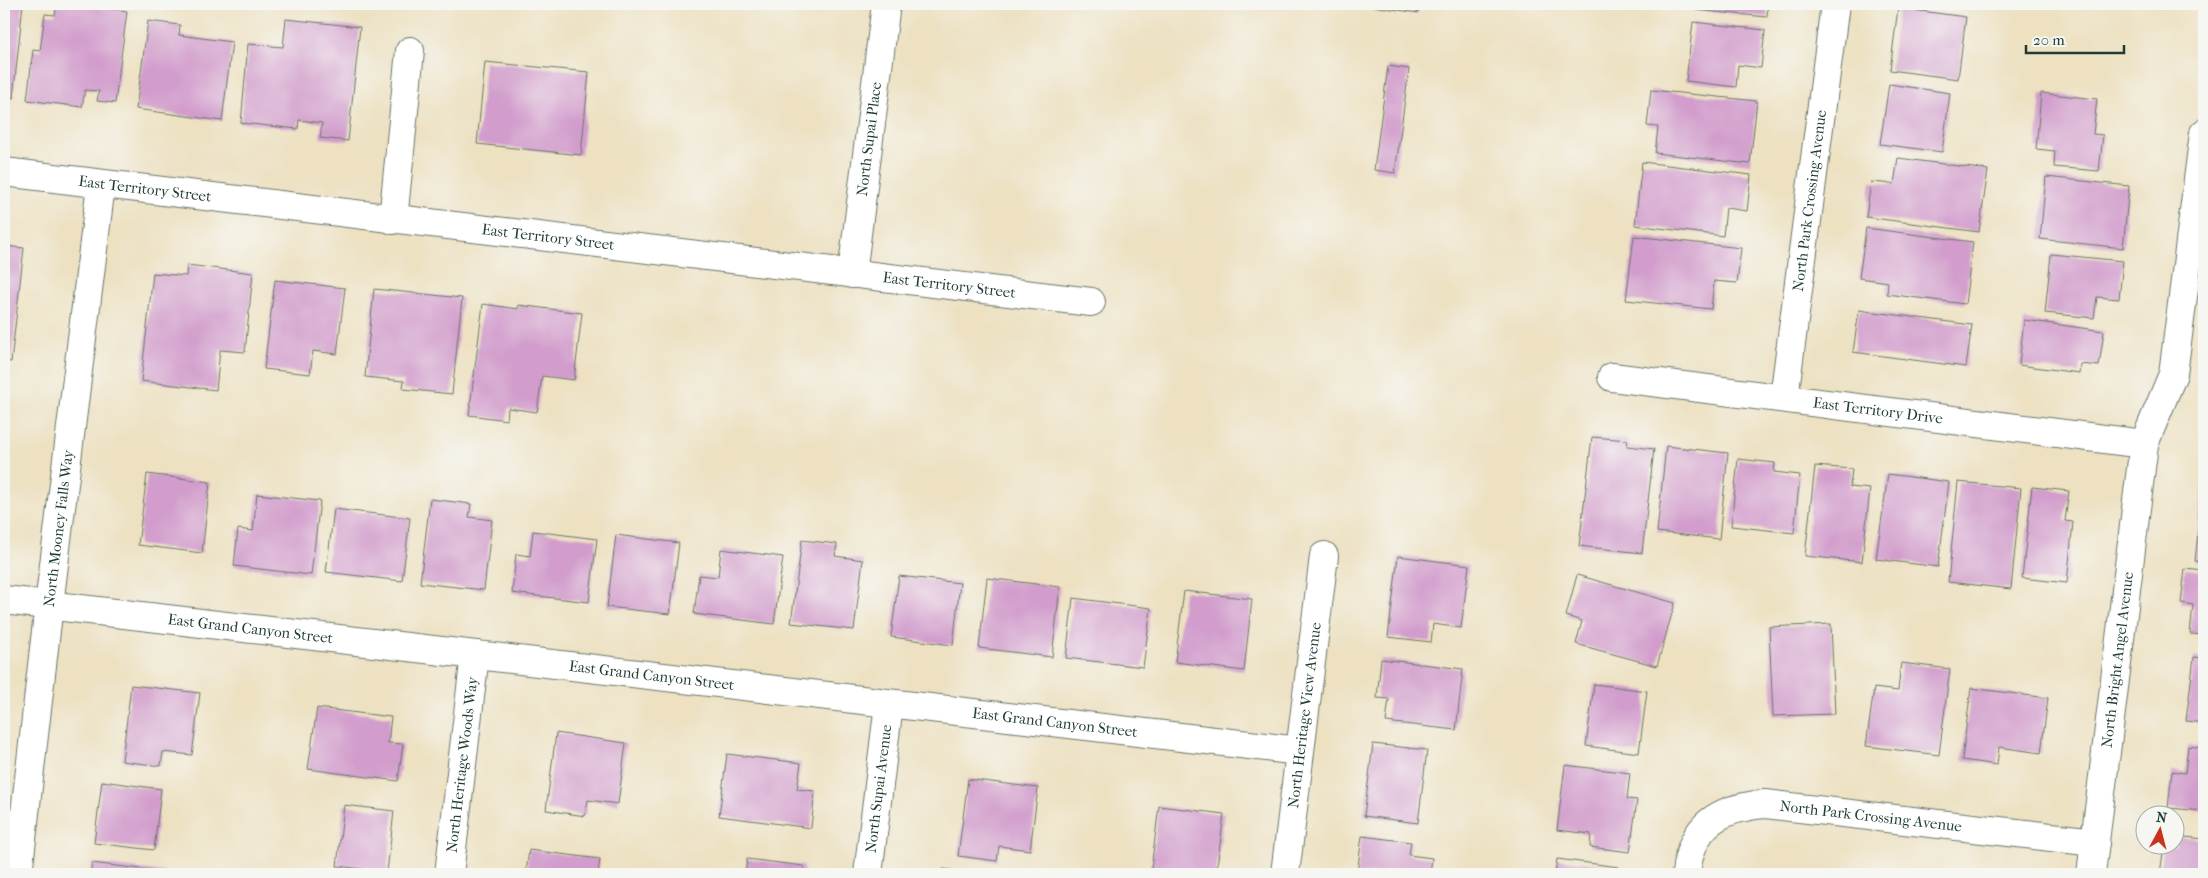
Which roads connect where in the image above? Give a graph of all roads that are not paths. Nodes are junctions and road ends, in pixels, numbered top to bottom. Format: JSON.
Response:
{"nodes":[{"id":1,"x":886,"y":4,"type":"edge"},
{"id":2,"x":1835,"y":4,"type":"edge"},
{"id":3,"x":410,"y":51,"type":"dead end"},
{"id":4,"x":2204,"y":133,"type":"edge"},
{"id":5,"x":4,"y":172,"type":"edge"},
{"id":6,"x":101,"y":185,"type":"junction"},
{"id":7,"x":393,"y":220,"type":"junction"},
{"id":8,"x":852,"y":274,"type":"junction"},
{"id":9,"x":1091,"y":302,"type":"dead end"},
{"id":10,"x":1612,"y":377,"type":"dead end"},
{"id":11,"x":1784,"y":398,"type":"junction"},
{"id":12,"x":2144,"y":444,"type":"junction"},
{"id":13,"x":1324,"y":556,"type":"dead end"},
{"id":14,"x":4,"y":600,"type":"edge"},
{"id":15,"x":49,"y":605,"type":"junction"},
{"id":16,"x":475,"y":655,"type":"junction"},
{"id":17,"x":889,"y":704,"type":"junction"},
{"id":18,"x":1300,"y":751,"type":"junction"},
{"id":19,"x":2095,"y":842,"type":"junction"},
{"id":20,"x":18,"y":874,"type":"edge"},
{"id":21,"x":449,"y":874,"type":"edge"},
{"id":22,"x":868,"y":874,"type":"edge"},
{"id":23,"x":1285,"y":874,"type":"edge"},
{"id":24,"x":1686,"y":874,"type":"edge"},
{"id":25,"x":2091,"y":874,"type":"edge"}],
"edges":[{"from":1,"to":8,"type":"street","name":"North Supai Place"},
{"from":2,"to":11,"type":"street","name":"North Park Crossing Avenue"},
{"from":3,"to":7,"type":"street"},
{"from":4,"to":12,"type":"street","name":"North Bright Angel Avenue"},
{"from":5,"to":6,"type":"street","name":"East Territory Street"},
{"from":6,"to":7,"type":"street","name":"East Territory Street"},
{"from":6,"to":15,"type":"street","name":"North Mooney Falls Way"},
{"from":7,"to":8,"type":"street","name":"East Territory Street"},
{"from":8,"to":9,"type":"street","name":"East Territory Street"},
{"from":10,"to":11,"type":"street","name":"East Territory Drive"},
{"from":11,"to":12,"type":"street","name":"East Territory Drive"},
{"from":12,"to":19,"type":"street","name":"North Bright Angel Avenue"},
{"from":13,"to":18,"type":"street","name":"North Heritage View Avenue"},
{"from":14,"to":15,"type":"street","name":"East Grand Canyon Street"},
{"from":15,"to":16,"type":"street","name":"East Grand Canyon Street"},
{"from":15,"to":20,"type":"street","name":"North Mooney Falls Way"},
{"from":16,"to":17,"type":"street","name":"East Grand Canyon Street"},
{"from":16,"to":21,"type":"street","name":"North Heritage Woods Way"},
{"from":17,"to":18,"type":"street","name":"East Grand Canyon Street"},
{"from":17,"to":22,"type":"street","name":"North Supai Avenue"},
{"from":18,"to":23,"type":"street","name":"North Heritage View Avenue"},
{"from":19,"to":24,"type":"street","name":"North Park Crossing Avenue"},
{"from":19,"to":25,"type":"street","name":"North Bright Angel Avenue"}]}
